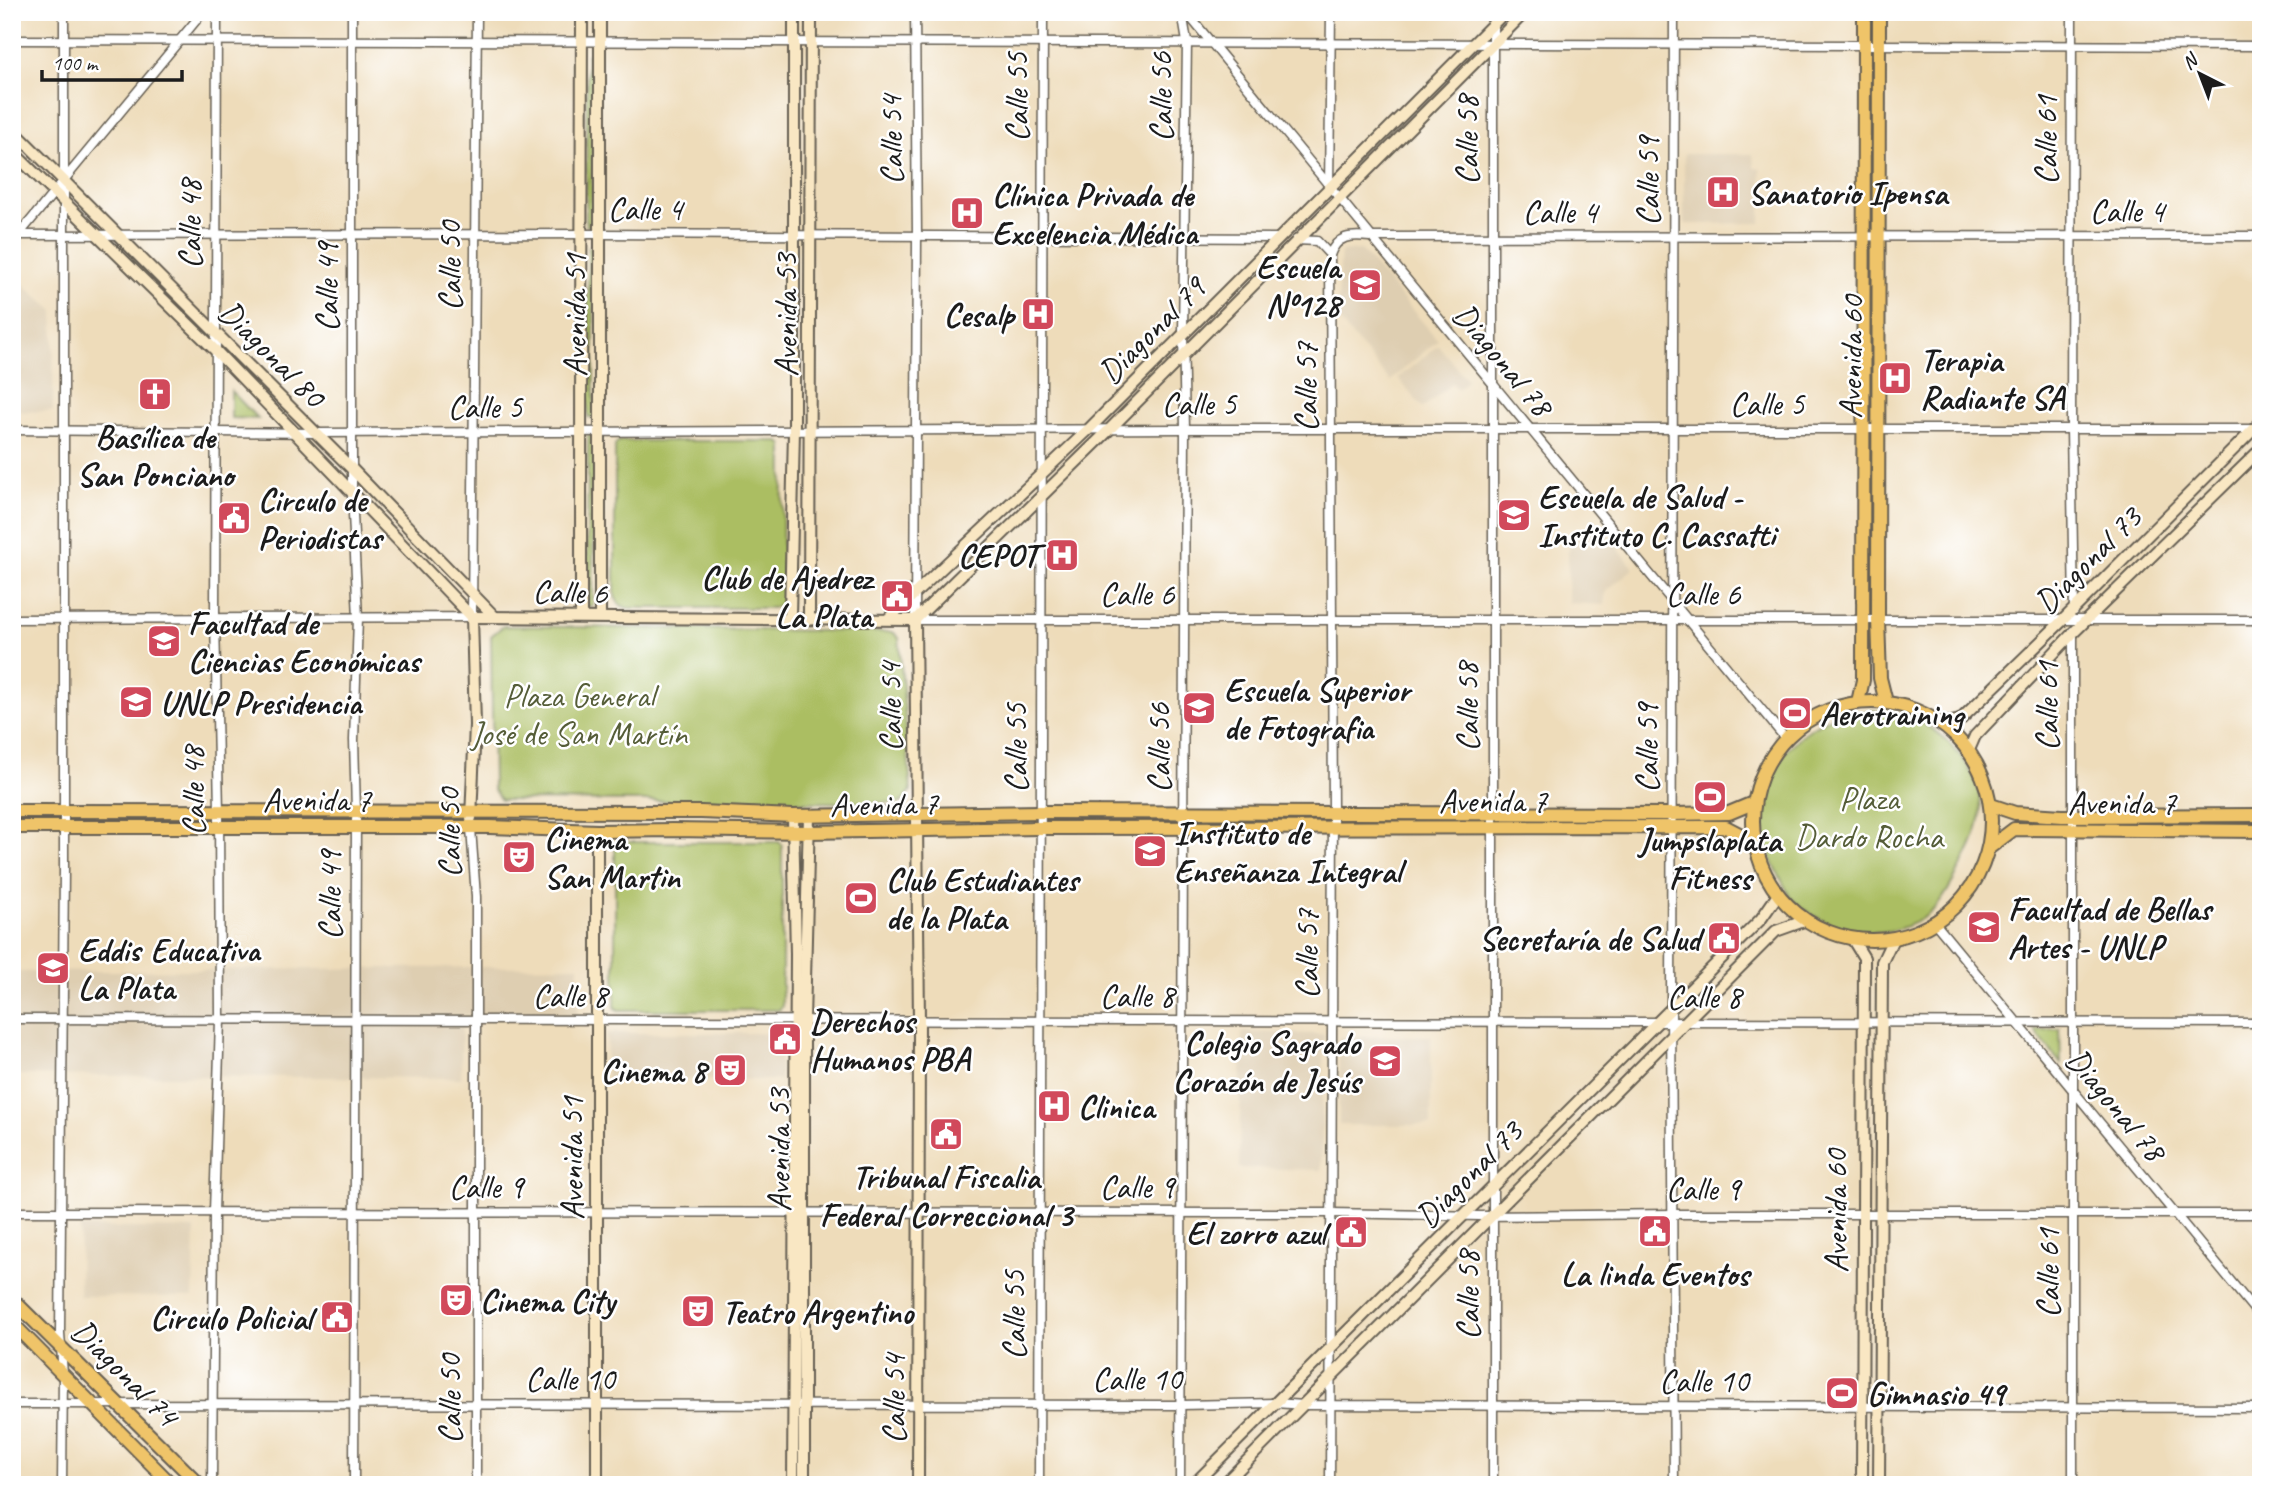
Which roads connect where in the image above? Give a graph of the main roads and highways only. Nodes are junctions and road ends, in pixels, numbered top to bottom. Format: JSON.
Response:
{"nodes":[{"id":1,"x":582,"y":12,"type":"edge"},
{"id":2,"x":600,"y":12,"type":"edge"},
{"id":3,"x":793,"y":12,"type":"edge"},
{"id":4,"x":811,"y":12,"type":"edge"},
{"id":5,"x":1505,"y":12,"type":"edge"},
{"id":6,"x":1525,"y":12,"type":"edge"},
{"id":7,"x":1864,"y":12,"type":"edge"},
{"id":8,"x":1879,"y":12,"type":"edge"},
{"id":9,"x":1493,"y":18,"type":"edge"},
{"id":10,"x":12,"y":129,"type":"edge"},
{"id":11,"x":12,"y":151,"type":"edge"},
{"id":12,"x":2258,"y":427,"type":"edge"},
{"id":13,"x":2261,"y":449,"type":"edge"},
{"id":14,"x":494,"y":616,"type":"junction"},
{"id":15,"x":472,"y":617,"type":"junction"},
{"id":16,"x":581,"y":617,"type":"junction"},
{"id":17,"x":600,"y":617,"type":"junction"},
{"id":18,"x":790,"y":617,"type":"junction"},
{"id":19,"x":809,"y":618,"type":"junction"},
{"id":20,"x":889,"y":618,"type":"junction"},
{"id":21,"x":915,"y":620,"type":"junction"},
{"id":22,"x":1880,"y":678,"type":"junction"},
{"id":23,"x":1863,"y":681,"type":"junction"},
{"id":24,"x":1857,"y":702,"type":"junction"},
{"id":25,"x":1886,"y":702,"type":"junction"},
{"id":26,"x":1960,"y":719,"type":"junction"},
{"id":27,"x":1943,"y":724,"type":"junction"},
{"id":28,"x":1975,"y":736,"type":"junction"},
{"id":29,"x":1969,"y":750,"type":"junction"},
{"id":30,"x":1753,"y":803,"type":"junction"},
{"id":31,"x":1991,"y":805,"type":"junction"},
{"id":32,"x":12,"y":811,"type":"edge"},
{"id":33,"x":472,"y":813,"type":"junction"},
{"id":34,"x":918,"y":815,"type":"junction"},
{"id":35,"x":793,"y":816,"type":"junction"},
{"id":36,"x":809,"y":816,"type":"junction"},
{"id":37,"x":2261,"y":816,"type":"edge"},
{"id":38,"x":12,"y":827,"type":"edge"},
{"id":39,"x":471,"y":828,"type":"junction"},
{"id":40,"x":917,"y":830,"type":"junction"},
{"id":41,"x":597,"y":831,"type":"junction"},
{"id":42,"x":2261,"y":831,"type":"edge"},
{"id":43,"x":794,"y":832,"type":"junction"},
{"id":44,"x":809,"y":832,"type":"junction"},
{"id":45,"x":1753,"y":841,"type":"junction"},
{"id":46,"x":1989,"y":848,"type":"junction"},
{"id":47,"x":1777,"y":896,"type":"junction"},
{"id":48,"x":1761,"y":919,"type":"junction"},
{"id":49,"x":1804,"y":921,"type":"junction"},
{"id":50,"x":1776,"y":931,"type":"junction"},
{"id":51,"x":1892,"y":939,"type":"junction"},
{"id":52,"x":1853,"y":940,"type":"junction"},
{"id":53,"x":800,"y":1021,"type":"junction"},
{"id":54,"x":12,"y":1299,"type":"edge"},
{"id":55,"x":12,"y":1324,"type":"edge"},
{"id":56,"x":800,"y":1405,"type":"junction"},
{"id":57,"x":172,"y":1485,"type":"edge"},
{"id":58,"x":200,"y":1485,"type":"edge"},
{"id":59,"x":597,"y":1485,"type":"edge"},
{"id":60,"x":793,"y":1485,"type":"edge"},
{"id":61,"x":804,"y":1485,"type":"edge"},
{"id":62,"x":918,"y":1485,"type":"edge"},
{"id":63,"x":1193,"y":1485,"type":"edge"},
{"id":64,"x":1223,"y":1485,"type":"edge"},
{"id":65,"x":1862,"y":1485,"type":"edge"},
{"id":66,"x":1879,"y":1485,"type":"edge"}],
"edges":[{"from":1,"to":16,"type":"main road","name":"Avenida 51"},
{"from":2,"to":17,"type":"main road","name":"Avenida 51"},
{"from":3,"to":18,"type":"main road","name":"Avenida 53"},
{"from":4,"to":19,"type":"main road","name":"Avenida 53"},
{"from":5,"to":9,"type":"main road","name":"Diagonal 79"},
{"from":6,"to":21,"type":"main road","name":"Diagonal 79"},
{"from":7,"to":23,"type":"main road","name":"Avenida 60"},
{"from":8,"to":22,"type":"main road","name":"Avenida 60"},
{"from":9,"to":20,"type":"main road","name":"Diagonal 79"},
{"from":10,"to":14,"type":"main road","name":"Diagonal 80"},
{"from":11,"to":15,"type":"main road","name":"Diagonal 80"},
{"from":12,"to":26,"type":"main road","name":"Diagonal 73"},
{"from":13,"to":28,"type":"main road","name":"Diagonal 73"},
{"from":14,"to":15,"type":"main road","name":"Calle 6"},
{"from":14,"to":16,"type":"main road","name":"Calle 6"},
{"from":15,"to":33,"type":"main road","name":"Calle 50"},
{"from":16,"to":17,"type":"main road","name":"Calle 6"},
{"from":17,"to":18,"type":"main road","name":"Calle 6"},
{"from":18,"to":19,"type":"main road","name":"Calle 6"},
{"from":19,"to":20,"type":"main road","name":"Calle 6"},
{"from":20,"to":21,"type":"main road","name":"Calle 6"},
{"from":21,"to":34,"type":"main road","name":"Calle 54"},
{"from":22,"to":23,"type":"main road"},
{"from":22,"to":25,"type":"main road","name":"Avenida 60"},
{"from":23,"to":24,"type":"main road","name":"Avenida 60"},
{"from":24,"to":25,"type":"main road"},
{"from":24,"to":30,"type":"main road"},
{"from":25,"to":27,"type":"main road"},
{"from":26,"to":27,"type":"main road","name":"Diagonal 73"},
{"from":26,"to":28,"type":"main road"},
{"from":27,"to":29,"type":"main road"},
{"from":28,"to":29,"type":"main road","name":"Diagonal 73"},
{"from":29,"to":31,"type":"main road"},
{"from":30,"to":34,"type":"main road","name":"Avenida 7"},
{"from":30,"to":45,"type":"main road"},
{"from":31,"to":37,"type":"main road","name":"Avenida 7"},
{"from":31,"to":46,"type":"main road"},
{"from":32,"to":33,"type":"main road","name":"Avenida 7"},
{"from":33,"to":35,"type":"main road","name":"Avenida 7"},
{"from":33,"to":39,"type":"main road","name":"Calle 50"},
{"from":34,"to":36,"type":"main road","name":"Avenida 7"},
{"from":34,"to":40,"type":"main road","name":"Calle 54"},
{"from":35,"to":36,"type":"main road","name":"Avenida 7"},
{"from":35,"to":43,"type":"main road","name":"Avenida 53"},
{"from":36,"to":44,"type":"main road","name":"Avenida 53"},
{"from":38,"to":39,"type":"main road","name":"Avenida 7"},
{"from":39,"to":41,"type":"main road","name":"Avenida 7"},
{"from":40,"to":44,"type":"main road","name":"Avenida 7"},
{"from":40,"to":45,"type":"main road","name":"Avenida 7"},
{"from":40,"to":62,"type":"main road","name":"Calle 54"},
{"from":41,"to":43,"type":"main road","name":"Avenida 7"},
{"from":41,"to":59,"type":"main road","name":"Avenida 51"},
{"from":42,"to":46,"type":"main road","name":"Avenida 7"},
{"from":43,"to":44,"type":"main road","name":"Avenida 7"},
{"from":43,"to":53,"type":"main road","name":"Avenida 53"},
{"from":44,"to":53,"type":"main road","name":"Avenida 53"},
{"from":45,"to":47,"type":"main road"},
{"from":46,"to":51,"type":"main road"},
{"from":47,"to":48,"type":"main road","name":"Diagonal 73"},
{"from":47,"to":49,"type":"main road"},
{"from":48,"to":50,"type":"main road"},
{"from":48,"to":63,"type":"main road","name":"Diagonal 73"},
{"from":49,"to":50,"type":"main road","name":"Diagonal 73"},
{"from":49,"to":52,"type":"main road"},
{"from":50,"to":64,"type":"main road","name":"Diagonal 73"},
{"from":51,"to":52,"type":"main road"},
{"from":51,"to":66,"type":"main road","name":"Avenida 60"},
{"from":52,"to":65,"type":"main road","name":"Avenida 60"},
{"from":53,"to":56,"type":"main road","name":"Avenida 53"},
{"from":54,"to":58,"type":"main road","name":"Diagonal 74"},
{"from":55,"to":57,"type":"main road","name":"Diagonal 74"},
{"from":56,"to":60,"type":"main road","name":"Avenida 53"},
{"from":56,"to":61,"type":"main road","name":"Avenida 53"}]}
